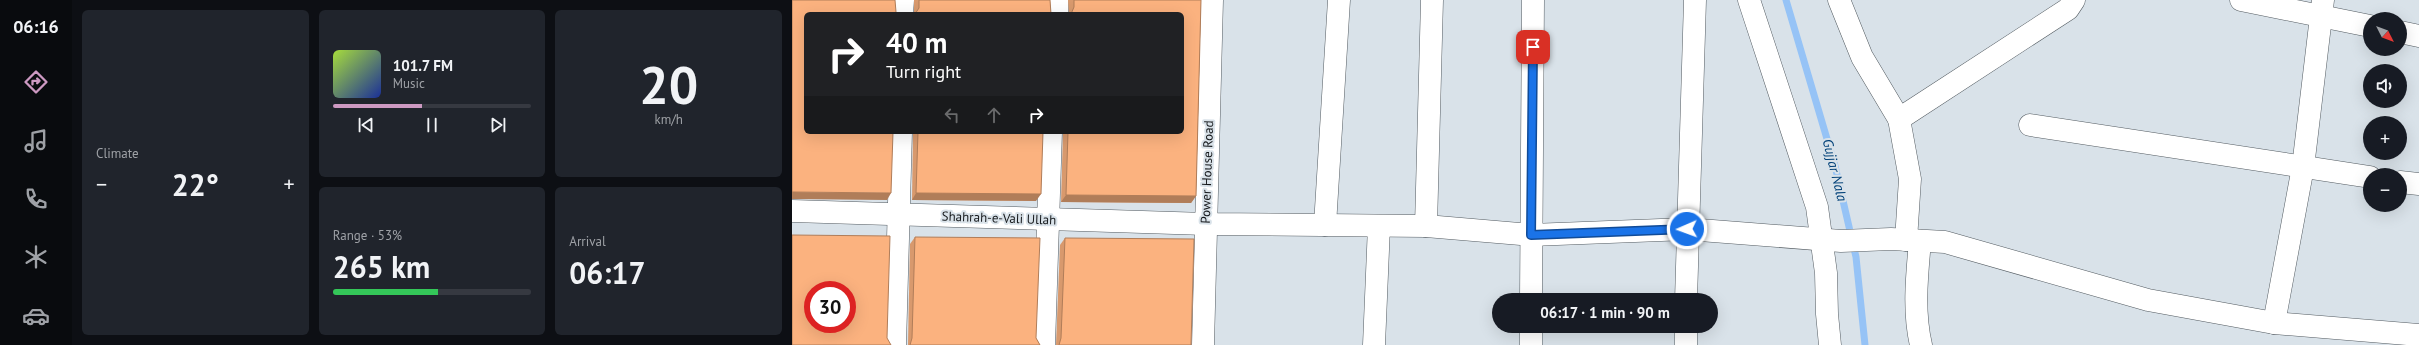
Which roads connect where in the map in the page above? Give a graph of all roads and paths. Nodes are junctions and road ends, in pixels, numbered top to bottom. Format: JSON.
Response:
{"nodes":[{"id":1,"x":902,"y":0,"type":"edge"},
{"id":2,"x":1057,"y":0,"type":"edge"},
{"id":3,"x":1212,"y":0,"type":"edge"},
{"id":4,"x":1339,"y":0,"type":"edge"},
{"id":5,"x":1432,"y":0,"type":"edge"},
{"id":6,"x":1533,"y":0,"type":"edge"},
{"id":7,"x":1696,"y":0,"type":"edge"},
{"id":8,"x":1749,"y":0,"type":"edge"},
{"id":9,"x":1839,"y":0,"type":"edge"},
{"id":10,"x":2074,"y":0,"type":"edge"},
{"id":11,"x":2241,"y":0,"type":"edge"},
{"id":12,"x":2322,"y":8,"type":"edge"},
{"id":13,"x":902,"y":12,"type":"edge"},
{"id":14,"x":1057,"y":12,"type":"edge"},
{"id":15,"x":2363,"y":23,"type":"edge"},
{"id":16,"x":2407,"y":33,"type":"edge"},
{"id":17,"x":2419,"y":36,"type":"edge"},
{"id":18,"x":1899,"y":119,"type":"junction"},
{"id":19,"x":2030,"y":125,"type":"dead end"},
{"id":20,"x":901,"y":134,"type":"edge"},
{"id":21,"x":1051,"y":134,"type":"edge"},
{"id":22,"x":2303,"y":167,"type":"junction"},
{"id":23,"x":2363,"y":176,"type":"edge"},
{"id":24,"x":2407,"y":183,"type":"edge"},
{"id":25,"x":2419,"y":184,"type":"edge"},
{"id":26,"x":792,"y":211,"type":"edge"},
{"id":27,"x":900,"y":214,"type":"junction"},
{"id":28,"x":1047,"y":219,"type":"junction"},
{"id":29,"x":1206,"y":224,"type":"junction"},
{"id":30,"x":1325,"y":225,"type":"junction"},
{"id":31,"x":1379,"y":226,"type":"junction"},
{"id":32,"x":1426,"y":226,"type":"junction"},
{"id":33,"x":1687,"y":229,"type":"junction"},
{"id":34,"x":1531,"y":235,"type":"junction"},
{"id":35,"x":1831,"y":239,"type":"junction"},
{"id":36,"x":1905,"y":240,"type":"junction"},
{"id":37,"x":1531,"y":293,"type":"edge"},
{"id":38,"x":1686,"y":293,"type":"edge"},
{"id":39,"x":2274,"y":323,"type":"junction"},
{"id":40,"x":1531,"y":333,"type":"edge"},
{"id":41,"x":1686,"y":333,"type":"edge"},
{"id":42,"x":2419,"y":335,"type":"edge"},
{"id":43,"x":895,"y":345,"type":"edge"},
{"id":44,"x":1044,"y":345,"type":"edge"},
{"id":45,"x":1203,"y":345,"type":"edge"},
{"id":46,"x":1374,"y":345,"type":"edge"},
{"id":47,"x":1531,"y":345,"type":"edge"},
{"id":48,"x":1686,"y":345,"type":"edge"},
{"id":49,"x":1830,"y":345,"type":"edge"},
{"id":50,"x":1921,"y":345,"type":"edge"}],
"edges":[{"from":1,"to":13,"type":"street"},
{"from":2,"to":14,"type":"street"},
{"from":3,"to":29,"type":"street","name":"Power House Road"},
{"from":4,"to":30,"type":"street"},
{"from":5,"to":32,"type":"street"},
{"from":6,"to":34,"type":"street"},
{"from":7,"to":33,"type":"street"},
{"from":8,"to":35,"type":"street"},
{"from":9,"to":18,"type":"street"},
{"from":10,"to":18,"type":"street"},
{"from":11,"to":12,"type":"street"},
{"from":12,"to":15,"type":"street"},
{"from":12,"to":22,"type":"street"},
{"from":16,"to":17,"type":"street"},
{"from":18,"to":36,"type":"street"},
{"from":19,"to":22,"type":"street"},
{"from":20,"to":27,"type":"street"},
{"from":21,"to":28,"type":"street"},
{"from":22,"to":23,"type":"street"},
{"from":22,"to":39,"type":"street"},
{"from":24,"to":25,"type":"street"},
{"from":26,"to":27,"type":"street","name":"Shahrah-e-Vali Ullah"},
{"from":27,"to":28,"type":"street","name":"Shahrah-e-Vali Ullah"},
{"from":27,"to":43,"type":"street"},
{"from":28,"to":29,"type":"street","name":"Shahrah-e-Vali Ullah"},
{"from":28,"to":44,"type":"street"},
{"from":29,"to":30,"type":"street","name":"Shahrah-e-Vali Ullah"},
{"from":29,"to":45,"type":"street","name":"Power House Road"},
{"from":30,"to":31,"type":"street","name":"Shahrah-e-Vali Ullah"},
{"from":31,"to":32,"type":"street","name":"Shahrah-e-Vali Ullah"},
{"from":31,"to":46,"type":"street"},
{"from":32,"to":34,"type":"street","name":"Shahrah-e-Vali Ullah"},
{"from":33,"to":34,"type":"street","name":"Shahrah-e-Vali Ullah"},
{"from":33,"to":35,"type":"street","name":"Shahrah-e-Vali Ullah"},
{"from":33,"to":38,"type":"street"},
{"from":34,"to":37,"type":"street"},
{"from":35,"to":36,"type":"street","name":"Shahrah-e-Vali Ullah"},
{"from":35,"to":49,"type":"street"},
{"from":36,"to":39,"type":"street","name":"Shahrah-e-Vali Ullah"},
{"from":36,"to":50,"type":"street"},
{"from":39,"to":42,"type":"street","name":"Shahrah-e-Vali Ullah"},
{"from":40,"to":47,"type":"street"},
{"from":41,"to":48,"type":"street"}]}
